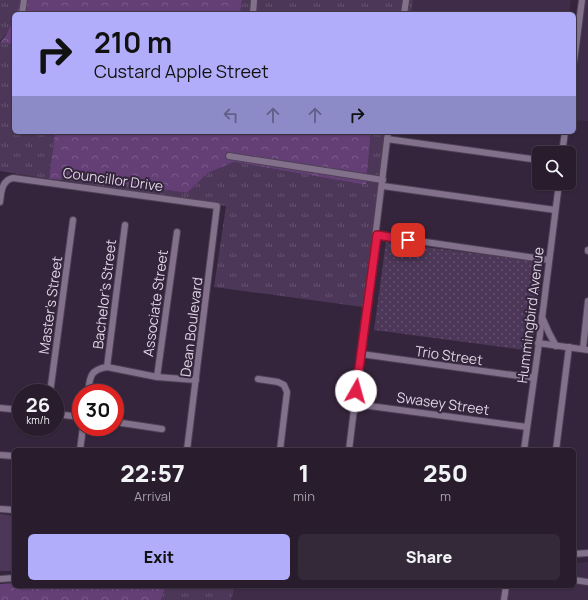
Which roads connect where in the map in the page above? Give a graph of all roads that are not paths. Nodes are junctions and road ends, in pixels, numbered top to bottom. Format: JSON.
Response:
{"nodes":[{"id":1,"x":24,"y":0,"type":"edge"},
{"id":2,"x":254,"y":0,"type":"edge"},
{"id":3,"x":406,"y":0,"type":"edge"},
{"id":4,"x":582,"y":0,"type":"edge"},
{"id":5,"x":22,"y":12,"type":"edge"},
{"id":6,"x":253,"y":12,"type":"edge"},
{"id":7,"x":404,"y":12,"type":"edge"},
{"id":8,"x":576,"y":46,"type":"edge"},
{"id":9,"x":388,"y":134,"type":"edge"},
{"id":10,"x":565,"y":134,"type":"edge"},
{"id":11,"x":387,"y":139,"type":"junction"},
{"id":12,"x":563,"y":146,"type":"edge"},
{"id":13,"x":229,"y":156,"type":"dead end"},
{"id":14,"x":532,"y":159,"type":"edge"},
{"id":15,"x":383,"y":183,"type":"junction"},
{"id":16,"x":557,"y":190,"type":"edge"},
{"id":17,"x":0,"y":202,"type":"edge"},
{"id":18,"x":217,"y":206,"type":"joint"},
{"id":19,"x":555,"y":210,"type":"junction"},
{"id":20,"x":73,"y":220,"type":"dead end"},
{"id":21,"x":125,"y":225,"type":"dead end"},
{"id":22,"x":177,"y":232,"type":"dead end"},
{"id":23,"x":377,"y":235,"type":"junction"},
{"id":24,"x":549,"y":260,"type":"junction"},
{"id":25,"x":588,"y":301,"type":"edge"},
{"id":26,"x":542,"y":316,"type":"junction"},
{"id":27,"x":538,"y":343,"type":"junction"},
{"id":28,"x":556,"y":346,"type":"junction"},
{"id":29,"x":569,"y":347,"type":"junction"},
{"id":30,"x":585,"y":349,"type":"edge"},
{"id":31,"x":361,"y":354,"type":"junction"},
{"id":32,"x":107,"y":367,"type":"junction"},
{"id":33,"x":157,"y":377,"type":"junction"},
{"id":34,"x":534,"y":378,"type":"junction"},
{"id":35,"x":258,"y":379,"type":"dead end"},
{"id":36,"x":196,"y":380,"type":"junction"},
{"id":37,"x":51,"y":384,"type":"edge"},
{"id":38,"x":89,"y":384,"type":"edge"},
{"id":39,"x":355,"y":404,"type":"junction"},
{"id":40,"x":0,"y":408,"type":"edge"},
{"id":41,"x":12,"y":409,"type":"edge"},
{"id":42,"x":124,"y":423,"type":"edge"},
{"id":43,"x":527,"y":427,"type":"junction"},
{"id":44,"x":162,"y":429,"type":"dead end"},
{"id":45,"x":82,"y":436,"type":"edge"},
{"id":46,"x":80,"y":448,"type":"edge"},
{"id":47,"x":188,"y":448,"type":"edge"},
{"id":48,"x":280,"y":448,"type":"edge"},
{"id":49,"x":349,"y":448,"type":"edge"},
{"id":50,"x":524,"y":448,"type":"edge"},
{"id":51,"x":556,"y":448,"type":"edge"},
{"id":52,"x":0,"y":455,"type":"edge"},
{"id":53,"x":12,"y":456,"type":"edge"},
{"id":54,"x":0,"y":509,"type":"edge"},
{"id":55,"x":12,"y":510,"type":"edge"},
{"id":56,"x":576,"y":554,"type":"edge"},
{"id":57,"x":588,"y":554,"type":"edge"},
{"id":58,"x":12,"y":578,"type":"edge"},
{"id":59,"x":0,"y":579,"type":"edge"},
{"id":60,"x":576,"y":580,"type":"edge"},
{"id":61,"x":588,"y":582,"type":"edge"},
{"id":62,"x":506,"y":588,"type":"edge"},
{"id":63,"x":504,"y":600,"type":"edge"}],
"edges":[{"from":1,"to":5,"type":"street"},
{"from":2,"to":6,"type":"street"},
{"from":3,"to":7,"type":"street"},
{"from":4,"to":8,"type":"street"},
{"from":9,"to":11,"type":"street"},
{"from":10,"to":12,"type":"street"},
{"from":11,"to":14,"type":"street"},
{"from":11,"to":15,"type":"street"},
{"from":13,"to":15,"type":"street"},
{"from":15,"to":19,"type":"street"},
{"from":15,"to":23,"type":"street"},
{"from":16,"to":19,"type":"street","name":"Hummingbird Avenue"},
{"from":17,"to":18,"type":"street","name":"Councillor Drive"},
{"from":18,"to":36,"type":"street","name":"Dean Boulevard"},
{"from":19,"to":24,"type":"street","name":"Hummingbird Avenue"},
{"from":20,"to":37,"type":"street","name":"Master's Street"},
{"from":21,"to":32,"type":"street","name":"Bachelor's Street"},
{"from":22,"to":33,"type":"street","name":"Associate Street"},
{"from":23,"to":24,"type":"street"},
{"from":23,"to":31,"type":"street"},
{"from":24,"to":26,"type":"street","name":"Hummingbird Avenue"},
{"from":25,"to":30,"type":"street"},
{"from":26,"to":27,"type":"street","name":"Hummingbird Avenue"},
{"from":26,"to":28,"type":"street"},
{"from":27,"to":28,"type":"street"},
{"from":27,"to":34,"type":"street","name":"Hummingbird Avenue"},
{"from":28,"to":29,"type":"street"},
{"from":29,"to":30,"type":"street"},
{"from":29,"to":51,"type":"street"},
{"from":31,"to":34,"type":"street","name":"Trio Street"},
{"from":31,"to":39,"type":"street"},
{"from":32,"to":33,"type":"street"},
{"from":32,"to":38,"type":"street"},
{"from":33,"to":36,"type":"street"},
{"from":34,"to":43,"type":"street","name":"Hummingbird Avenue"},
{"from":35,"to":48,"type":"street"},
{"from":36,"to":47,"type":"street","name":"Dean Boulevard"},
{"from":39,"to":43,"type":"street","name":"Swasey Street"},
{"from":39,"to":49,"type":"street"},
{"from":40,"to":41,"type":"street"},
{"from":42,"to":44,"type":"street"},
{"from":43,"to":50,"type":"street","name":"Hummingbird Avenue"},
{"from":45,"to":46,"type":"street"},
{"from":52,"to":53,"type":"street"},
{"from":54,"to":55,"type":"street"},
{"from":56,"to":57,"type":"street"},
{"from":58,"to":59,"type":"street"},
{"from":60,"to":61,"type":"street"},
{"from":62,"to":63,"type":"street"}]}
